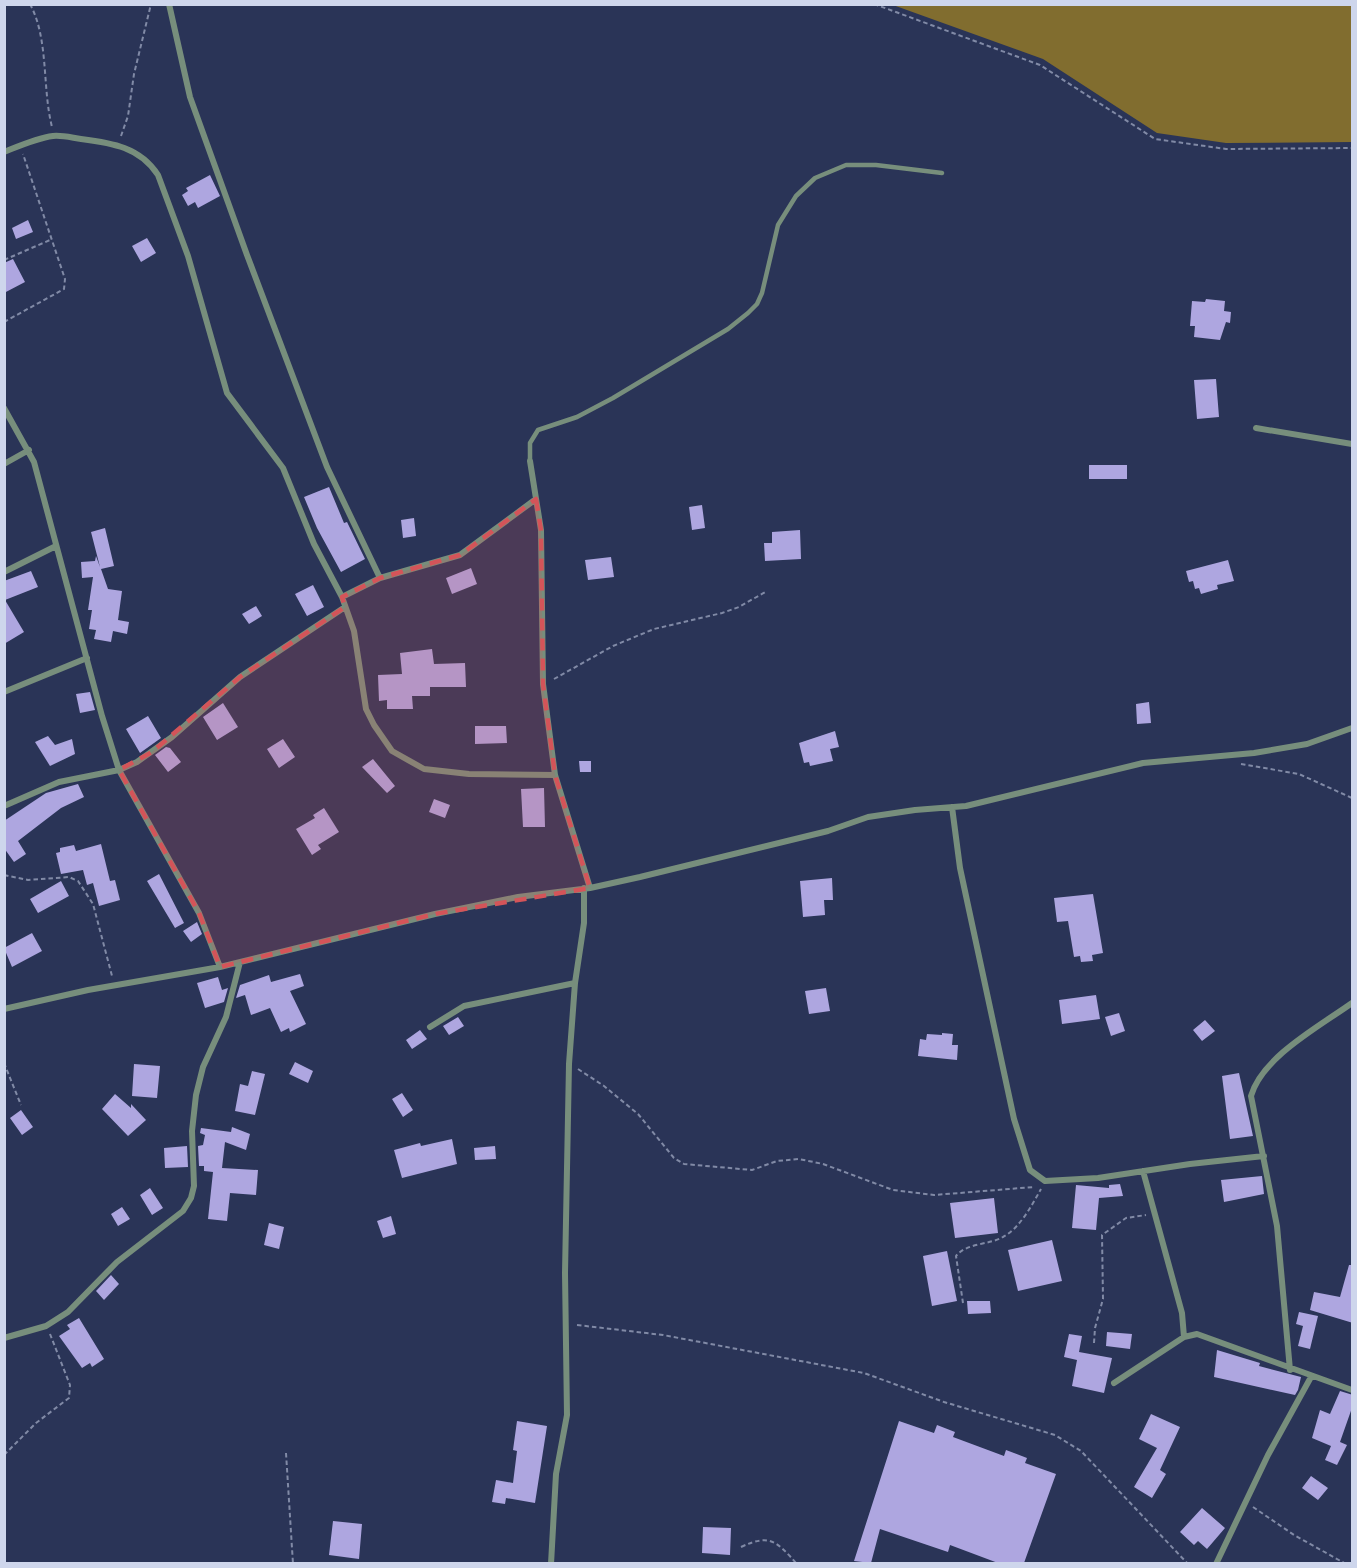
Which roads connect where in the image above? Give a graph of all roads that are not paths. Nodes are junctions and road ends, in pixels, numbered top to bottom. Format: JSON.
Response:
{"nodes":[{"id":1,"x":169,"y":4,"type":"edge"},
{"id":2,"x":4,"y":152,"type":"edge"},
{"id":3,"x":942,"y":173,"type":"dead end"},
{"id":4,"x":4,"y":408,"type":"edge"},
{"id":5,"x":1256,"y":428,"type":"dead end"},
{"id":6,"x":1353,"y":444,"type":"edge"},
{"id":7,"x":29,"y":450,"type":"junction"},
{"id":8,"x":530,"y":461,"type":"joint"},
{"id":9,"x":4,"y":464,"type":"edge"},
{"id":10,"x":536,"y":499,"type":"junction"},
{"id":11,"x":56,"y":546,"type":"junction"},
{"id":12,"x":4,"y":572,"type":"edge"},
{"id":13,"x":380,"y":578,"type":"junction"},
{"id":14,"x":342,"y":597,"type":"junction"},
{"id":15,"x":345,"y":607,"type":"junction"},
{"id":16,"x":87,"y":658,"type":"junction"},
{"id":17,"x":4,"y":692,"type":"edge"},
{"id":18,"x":1353,"y":728,"type":"edge"},
{"id":19,"x":119,"y":770,"type":"junction"},
{"id":20,"x":555,"y":775,"type":"junction"},
{"id":21,"x":4,"y":806,"type":"edge"},
{"id":22,"x":952,"y":807,"type":"junction"},
{"id":23,"x":587,"y":888,"type":"junction"},
{"id":24,"x":240,"y":962,"type":"junction"},
{"id":25,"x":220,"y":967,"type":"junction"},
{"id":26,"x":575,"y":983,"type":"junction"},
{"id":27,"x":1353,"y":1003,"type":"edge"},
{"id":28,"x":4,"y":1010,"type":"edge"},
{"id":29,"x":430,"y":1027,"type":"dead end"},
{"id":30,"x":1264,"y":1156,"type":"junction"},
{"id":31,"x":1143,"y":1171,"type":"junction"},
{"id":32,"x":1184,"y":1337,"type":"junction"},
{"id":33,"x":4,"y":1338,"type":"edge"},
{"id":34,"x":1290,"y":1370,"type":"junction"},
{"id":35,"x":1311,"y":1377,"type":"junction"},
{"id":36,"x":1114,"y":1383,"type":"dead end"},
{"id":37,"x":1353,"y":1390,"type":"edge"},
{"id":38,"x":551,"y":1563,"type":"edge"},
{"id":39,"x":1216,"y":1563,"type":"edge"}],
"edges":[{"from":1,"to":13,"type":"street"},
{"from":2,"to":14,"type":"street"},
{"from":3,"to":8,"type":"lane"},
{"from":4,"to":7,"type":"street"},
{"from":5,"to":6,"type":"street"},
{"from":7,"to":9,"type":"street"},
{"from":7,"to":11,"type":"street"},
{"from":8,"to":10,"type":"street"},
{"from":10,"to":13,"type":"street"},
{"from":10,"to":20,"type":"street"},
{"from":11,"to":12,"type":"street"},
{"from":11,"to":16,"type":"street"},
{"from":13,"to":14,"type":"street"},
{"from":14,"to":15,"type":"street"},
{"from":15,"to":19,"type":"street"},
{"from":15,"to":20,"type":"street"},
{"from":16,"to":17,"type":"street"},
{"from":16,"to":19,"type":"street"},
{"from":18,"to":22,"type":"street"},
{"from":19,"to":21,"type":"street"},
{"from":19,"to":25,"type":"street"},
{"from":20,"to":23,"type":"street"},
{"from":22,"to":23,"type":"street"},
{"from":22,"to":31,"type":"street"},
{"from":23,"to":24,"type":"street"},
{"from":23,"to":26,"type":"street"},
{"from":24,"to":25,"type":"street"},
{"from":24,"to":33,"type":"street"},
{"from":25,"to":28,"type":"street"},
{"from":26,"to":29,"type":"street"},
{"from":26,"to":38,"type":"street"},
{"from":27,"to":30,"type":"street"},
{"from":30,"to":31,"type":"street"},
{"from":30,"to":34,"type":"street"},
{"from":31,"to":32,"type":"street"},
{"from":32,"to":34,"type":"street"},
{"from":32,"to":36,"type":"street"},
{"from":34,"to":35,"type":"street"},
{"from":35,"to":37,"type":"street"},
{"from":35,"to":39,"type":"street"}]}
